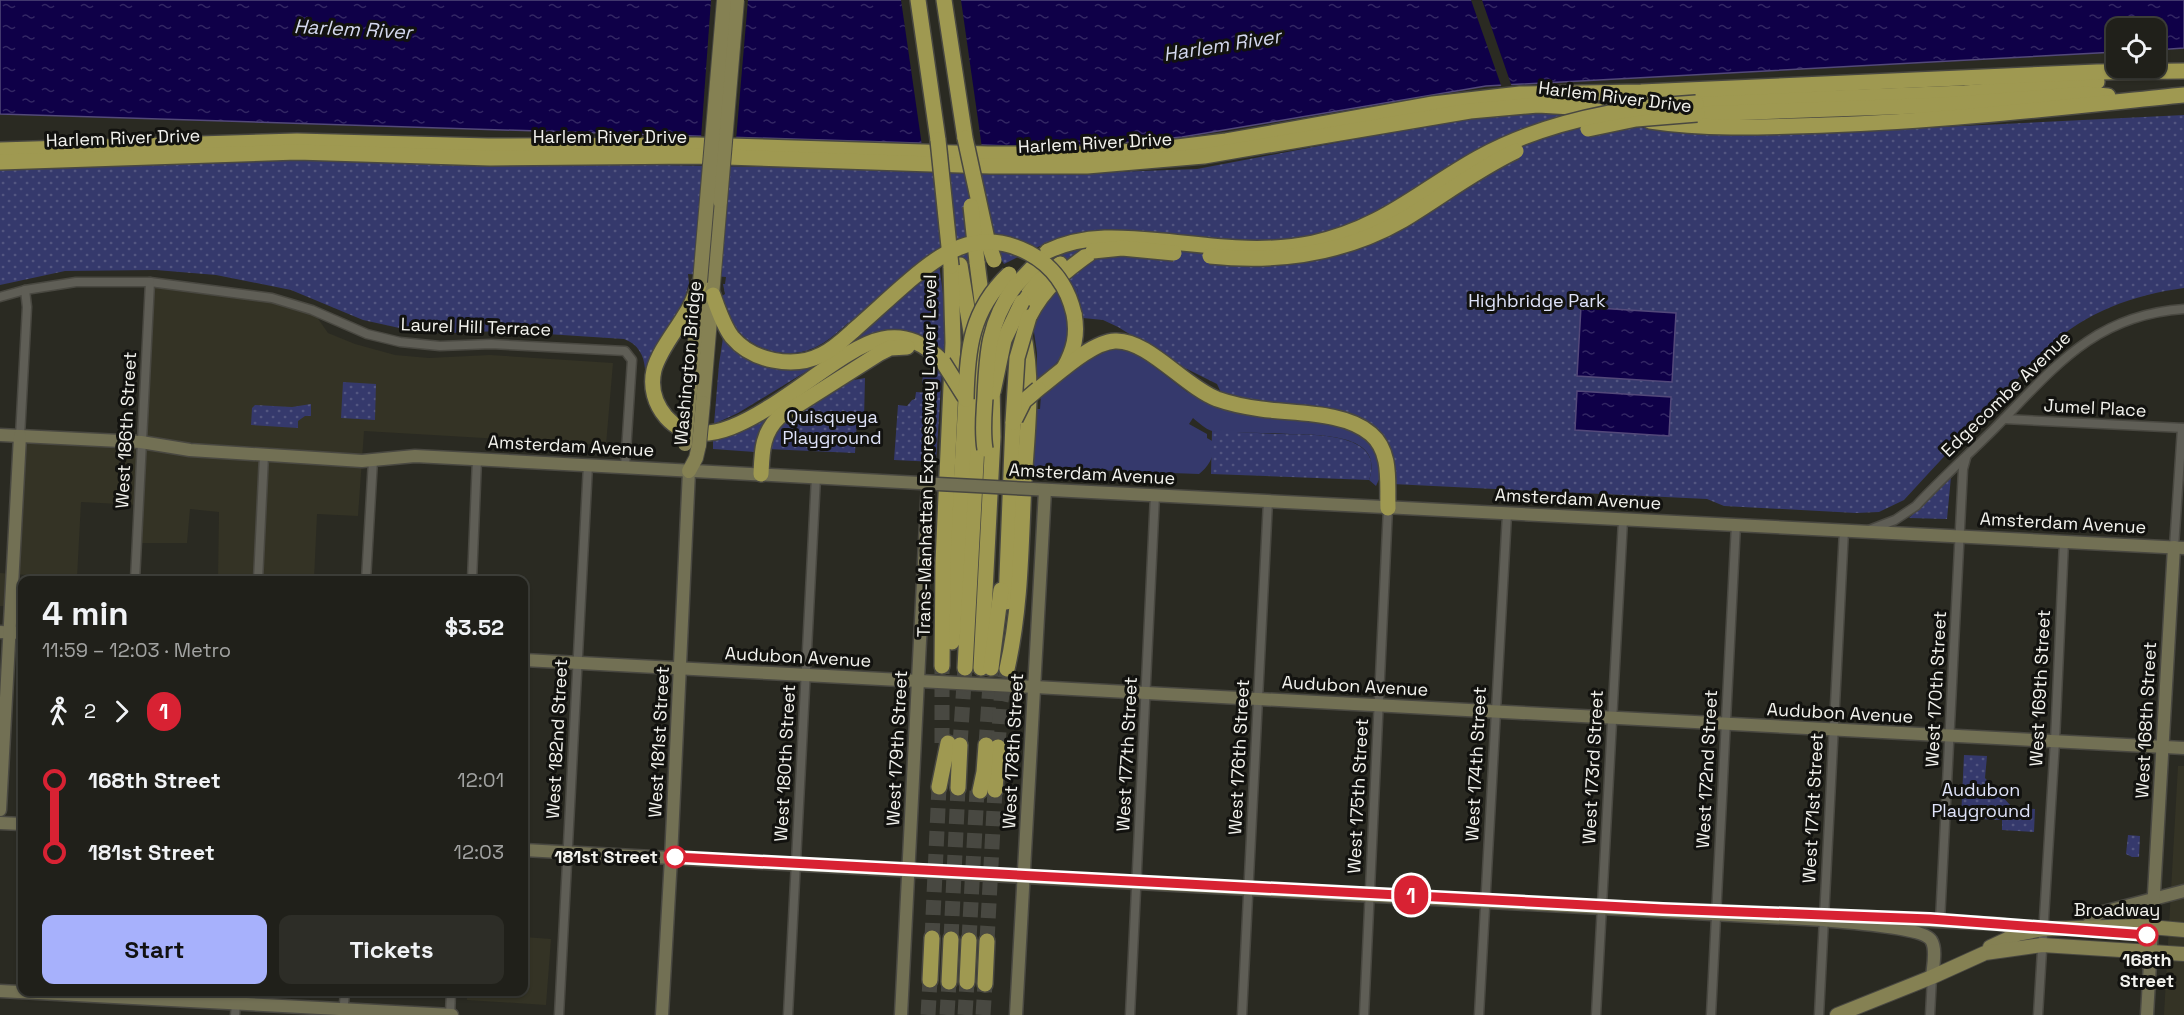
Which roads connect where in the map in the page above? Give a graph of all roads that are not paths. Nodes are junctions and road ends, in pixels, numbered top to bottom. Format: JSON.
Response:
{"nodes":[{"id":1,"x":724,"y":0,"type":"edge"},
{"id":2,"x":737,"y":0,"type":"edge"},
{"id":3,"x":918,"y":0,"type":"edge"},
{"id":4,"x":944,"y":0,"type":"edge"},
{"id":5,"x":2184,"y":71,"type":"edge"},
{"id":6,"x":2166,"y":72,"type":"edge"},
{"id":7,"x":2106,"y":74,"type":"edge"},
{"id":8,"x":2118,"y":78,"type":"edge"},
{"id":9,"x":2184,"y":95,"type":"edge"},
{"id":10,"x":2152,"y":99,"type":"junction"},
{"id":11,"x":1697,"y":108,"type":"junction"},
{"id":12,"x":965,"y":138,"type":"junction"},
{"id":13,"x":0,"y":150,"type":"edge"},
{"id":14,"x":0,"y":162,"type":"edge"},
{"id":15,"x":956,"y":266,"type":"junction"},
{"id":16,"x":1060,"y":269,"type":"junction"},
{"id":17,"x":1012,"y":280,"type":"junction"},
{"id":18,"x":150,"y":282,"type":"junction"},
{"id":19,"x":709,"y":286,"type":"junction"},
{"id":20,"x":25,"y":290,"type":"junction"},
{"id":21,"x":0,"y":297,"type":"edge"},
{"id":22,"x":2184,"y":309,"type":"edge"},
{"id":23,"x":938,"y":357,"type":"junction"},
{"id":24,"x":1062,"y":371,"type":"junction"},
{"id":25,"x":966,"y":399,"type":"junction"},
{"id":26,"x":2004,"y":419,"type":"junction"},
{"id":27,"x":1013,"y":422,"type":"junction"},
{"id":28,"x":2183,"y":428,"type":"edge"},
{"id":29,"x":0,"y":435,"type":"edge"},
{"id":30,"x":20,"y":436,"type":"junction"},
{"id":31,"x":141,"y":442,"type":"junction"},
{"id":32,"x":985,"y":449,"type":"junction"},
{"id":33,"x":264,"y":455,"type":"junction"},
{"id":34,"x":1966,"y":458,"type":"junction"},
{"id":35,"x":477,"y":459,"type":"junction"},
{"id":36,"x":372,"y":460,"type":"junction"},
{"id":37,"x":588,"y":465,"type":"junction"},
{"id":38,"x":625,"y":467,"type":"junction"},
{"id":39,"x":689,"y":471,"type":"junction"},
{"id":40,"x":761,"y":474,"type":"junction"},
{"id":41,"x":816,"y":477,"type":"junction"},
{"id":42,"x":933,"y":484,"type":"junction"},
{"id":43,"x":983,"y":486,"type":"junction"},
{"id":44,"x":1038,"y":489,"type":"junction"},
{"id":45,"x":1155,"y":495,"type":"junction"},
{"id":46,"x":1269,"y":501,"type":"junction"},
{"id":47,"x":1388,"y":508,"type":"junction"},
{"id":48,"x":1507,"y":514,"type":"junction"},
{"id":49,"x":1623,"y":520,"type":"junction"},
{"id":50,"x":1736,"y":524,"type":"junction"},
{"id":51,"x":1844,"y":530,"type":"junction"},
{"id":52,"x":1865,"y":531,"type":"junction"},
{"id":53,"x":1960,"y":536,"type":"junction"},
{"id":54,"x":2064,"y":541,"type":"junction"},
{"id":55,"x":2179,"y":548,"type":"edge"},
{"id":56,"x":135,"y":576,"type":"edge"},
{"id":57,"x":258,"y":576,"type":"edge"},
{"id":58,"x":366,"y":576,"type":"edge"},
{"id":59,"x":472,"y":576,"type":"edge"},
{"id":60,"x":5,"y":632,"type":"edge"},
{"id":61,"x":528,"y":660,"type":"edge"},
{"id":62,"x":578,"y":663,"type":"junction"},
{"id":63,"x":953,"y":667,"type":"junction"},
{"id":64,"x":680,"y":668,"type":"junction"},
{"id":65,"x":995,"y":669,"type":"junction"},
{"id":66,"x":806,"y":675,"type":"junction"},
{"id":67,"x":918,"y":681,"type":"junction"},
{"id":68,"x":1035,"y":687,"type":"junction"},
{"id":69,"x":1147,"y":693,"type":"junction"},
{"id":70,"x":1258,"y":699,"type":"junction"},
{"id":71,"x":1380,"y":705,"type":"junction"},
{"id":72,"x":1495,"y":712,"type":"junction"},
{"id":73,"x":1612,"y":718,"type":"junction"},
{"id":74,"x":1725,"y":725,"type":"junction"},
{"id":75,"x":1833,"y":730,"type":"junction"},
{"id":76,"x":1950,"y":737,"type":"junction"},
{"id":77,"x":2055,"y":741,"type":"junction"},
{"id":78,"x":987,"y":745,"type":"tunnel mouth"},
{"id":79,"x":2162,"y":747,"type":"junction"},
{"id":80,"x":2184,"y":748,"type":"edge"},
{"id":81,"x":939,"y":787,"type":"tunnel mouth"},
{"id":82,"x":958,"y":788,"type":"tunnel mouth"},
{"id":83,"x":984,"y":791,"type":"tunnel mouth"},
{"id":84,"x":0,"y":810,"type":"edge"},
{"id":85,"x":0,"y":823,"type":"edge"},
{"id":86,"x":18,"y":824,"type":"edge"},
{"id":87,"x":528,"y":850,"type":"edge"},
{"id":88,"x":568,"y":853,"type":"junction"},
{"id":89,"x":671,"y":858,"type":"junction"},
{"id":90,"x":796,"y":865,"type":"junction"},
{"id":91,"x":908,"y":871,"type":"junction"},
{"id":92,"x":1024,"y":878,"type":"junction"},
{"id":93,"x":1137,"y":882,"type":"junction"},
{"id":94,"x":1249,"y":888,"type":"junction"},
{"id":95,"x":2184,"y":891,"type":"edge"},
{"id":96,"x":1369,"y":895,"type":"junction"},
{"id":97,"x":2154,"y":898,"type":"junction"},
{"id":98,"x":1485,"y":901,"type":"junction"},
{"id":99,"x":1602,"y":907,"type":"junction"},
{"id":100,"x":1716,"y":913,"type":"junction"},
{"id":101,"x":1824,"y":920,"type":"junction"},
{"id":102,"x":1940,"y":921,"type":"junction"},
{"id":103,"x":2086,"y":927,"type":"junction"},
{"id":104,"x":2152,"y":927,"type":"junction"},
{"id":105,"x":2043,"y":929,"type":"junction"},
{"id":106,"x":2184,"y":930,"type":"edge"},
{"id":107,"x":2019,"y":934,"type":"junction"},
{"id":108,"x":932,"y":938,"type":"tunnel mouth"},
{"id":109,"x":951,"y":939,"type":"tunnel mouth"},
{"id":110,"x":969,"y":940,"type":"tunnel mouth"},
{"id":111,"x":987,"y":941,"type":"tunnel mouth"},
{"id":112,"x":2042,"y":945,"type":"junction"},
{"id":113,"x":2151,"y":951,"type":"junction"},
{"id":114,"x":1985,"y":953,"type":"junction"},
{"id":115,"x":2184,"y":954,"type":"edge"},
{"id":116,"x":1932,"y":977,"type":"junction"},
{"id":117,"x":930,"y":980,"type":"tunnel mouth"},
{"id":118,"x":949,"y":981,"type":"tunnel mouth"},
{"id":119,"x":967,"y":982,"type":"tunnel mouth"},
{"id":120,"x":985,"y":984,"type":"tunnel mouth"},
{"id":121,"x":0,"y":991,"type":"edge"},
{"id":122,"x":18,"y":991,"type":"edge"},
{"id":123,"x":140,"y":996,"type":"edge"},
{"id":124,"x":345,"y":996,"type":"edge"},
{"id":125,"x":451,"y":996,"type":"edge"},
{"id":126,"x":236,"y":1003,"type":"edge"},
{"id":127,"x":344,"y":1012,"type":"edge"},
{"id":128,"x":451,"y":1015,"type":"edge"},
{"id":129,"x":559,"y":1015,"type":"edge"},
{"id":130,"x":662,"y":1015,"type":"edge"},
{"id":131,"x":788,"y":1015,"type":"edge"},
{"id":132,"x":901,"y":1015,"type":"edge"},
{"id":133,"x":1016,"y":1015,"type":"edge"},
{"id":134,"x":1130,"y":1015,"type":"edge"},
{"id":135,"x":1242,"y":1015,"type":"edge"},
{"id":136,"x":1364,"y":1015,"type":"edge"},
{"id":137,"x":1479,"y":1015,"type":"edge"},
{"id":138,"x":1596,"y":1015,"type":"edge"},
{"id":139,"x":1711,"y":1015,"type":"edge"},
{"id":140,"x":1818,"y":1015,"type":"edge"},
{"id":141,"x":1837,"y":1015,"type":"edge"},
{"id":142,"x":1930,"y":1015,"type":"edge"},
{"id":143,"x":2038,"y":1015,"type":"edge"},
{"id":144,"x":2147,"y":1015,"type":"edge"}],
"edges":[{"from":1,"to":19,"type":"main road","name":"Washington Bridge","bridge":true},
{"from":2,"to":19,"type":"main road","name":"Washington Bridge","bridge":true},
{"from":3,"to":15,"type":"highway","name":"Trans-Manhattan Expressway Lower Level","bridge":true},
{"from":4,"to":12,"type":"highway"},
{"from":5,"to":6,"type":"highway","name":"Harlem River Drive"},
{"from":7,"to":13,"type":"highway","name":"Harlem River Drive"},
{"from":8,"to":11,"type":"highway"},
{"from":9,"to":10,"type":"highway","name":"Harlem River Drive"},
{"from":10,"to":11,"type":"highway"},
{"from":10,"to":14,"type":"highway","name":"Harlem River Drive"},
{"from":11,"to":16,"type":"highway","bridge":true},
{"from":11,"to":17,"type":"highway","bridge":true},
{"from":12,"to":65,"type":"highway","bridge":true},
{"from":12,"to":65,"type":"highway","bridge":true},
{"from":15,"to":63,"type":"highway","name":"Trans-Manhattan Expressway Lower Level"},
{"from":15,"to":63,"type":"highway"},
{"from":16,"to":27,"type":"highway","bridge":true},
{"from":16,"to":32,"type":"highway","bridge":true},
{"from":17,"to":25,"type":"highway","bridge":true},
{"from":17,"to":32,"type":"highway","bridge":true},
{"from":18,"to":20,"type":"street","name":"Laurel Hill Terrace"},
{"from":18,"to":31,"type":"street","name":"West 186th Street"},
{"from":18,"to":38,"type":"street","name":"Laurel Hill Terrace"},
{"from":19,"to":23,"type":"highway"},
{"from":19,"to":24,"type":"highway","bridge":true},
{"from":19,"to":39,"type":"main road","name":"Washington Bridge","bridge":true},
{"from":20,"to":21,"type":"street","name":"Laurel Hill Terrace"},
{"from":20,"to":30,"type":"street"},
{"from":22,"to":26,"type":"street","name":"Edgecombe Avenue"},
{"from":23,"to":25,"type":"highway","bridge":true},
{"from":23,"to":40,"type":"highway"},
{"from":24,"to":27,"type":"highway","bridge":true},
{"from":24,"to":47,"type":"highway"},
{"from":25,"to":63,"type":"highway"},
{"from":26,"to":28,"type":"street","name":"Jumel Place"},
{"from":26,"to":34,"type":"street","name":"Edgecombe Avenue"},
{"from":27,"to":65,"type":"highway"},
{"from":28,"to":55,"type":"street","name":"West 168th Street"},
{"from":29,"to":30,"type":"main road","name":"Amsterdam Avenue"},
{"from":30,"to":31,"type":"main road","name":"Amsterdam Avenue"},
{"from":30,"to":60,"type":"main road"},
{"from":31,"to":33,"type":"main road","name":"Amsterdam Avenue"},
{"from":31,"to":56,"type":"street","name":"West 186th Street"},
{"from":32,"to":43,"type":"highway"},
{"from":33,"to":36,"type":"main road","name":"Amsterdam Avenue"},
{"from":33,"to":57,"type":"street"},
{"from":34,"to":52,"type":"street","name":"Edgecombe Avenue"},
{"from":34,"to":53,"type":"street","name":"West 170th Street"},
{"from":35,"to":36,"type":"main road","name":"Amsterdam Avenue"},
{"from":35,"to":37,"type":"main road","name":"Amsterdam Avenue"},
{"from":35,"to":59,"type":"street"},
{"from":36,"to":58,"type":"street"},
{"from":37,"to":38,"type":"main road","name":"Amsterdam Avenue"},
{"from":37,"to":62,"type":"street","name":"West 182nd Street"},
{"from":38,"to":39,"type":"main road","name":"Amsterdam Avenue"},
{"from":39,"to":40,"type":"main road","name":"Amsterdam Avenue"},
{"from":39,"to":64,"type":"main road","name":"West 181st Street"},
{"from":40,"to":41,"type":"main road","name":"Amsterdam Avenue"},
{"from":41,"to":42,"type":"main road","name":"Amsterdam Avenue"},
{"from":41,"to":66,"type":"street","name":"West 180th Street"},
{"from":42,"to":43,"type":"main road","name":"Amsterdam Avenue","bridge":true},
{"from":42,"to":67,"type":"main road","name":"West 179th Street"},
{"from":43,"to":44,"type":"main road","name":"Amsterdam Avenue","bridge":true},
{"from":44,"to":45,"type":"main road","name":"Amsterdam Avenue"},
{"from":44,"to":68,"type":"main road","name":"West 178th Street"},
{"from":45,"to":46,"type":"main road","name":"Amsterdam Avenue"},
{"from":45,"to":69,"type":"street","name":"West 177th Street"},
{"from":46,"to":47,"type":"main road","name":"Amsterdam Avenue"},
{"from":46,"to":70,"type":"street","name":"West 176th Street"},
{"from":47,"to":48,"type":"main road","name":"Amsterdam Avenue"},
{"from":47,"to":71,"type":"street","name":"West 175th Street"},
{"from":48,"to":49,"type":"main road","name":"Amsterdam Avenue"},
{"from":48,"to":72,"type":"street","name":"West 174th Street"},
{"from":49,"to":50,"type":"main road","name":"Amsterdam Avenue"},
{"from":49,"to":73,"type":"street","name":"West 173rd Street"},
{"from":50,"to":51,"type":"main road","name":"Amsterdam Avenue"},
{"from":50,"to":74,"type":"street","name":"West 172nd Street"},
{"from":51,"to":52,"type":"main road","name":"Amsterdam Avenue"},
{"from":51,"to":75,"type":"street","name":"West 171st Street"},
{"from":52,"to":53,"type":"main road","name":"Amsterdam Avenue"},
{"from":53,"to":54,"type":"main road","name":"Amsterdam Avenue"},
{"from":53,"to":76,"type":"street","name":"West 170th Street"},
{"from":54,"to":55,"type":"main road","name":"Amsterdam Avenue"},
{"from":54,"to":77,"type":"street","name":"West 169th Street"},
{"from":55,"to":79,"type":"main road","name":"West 168th Street"},
{"from":60,"to":84,"type":"main road"},
{"from":61,"to":62,"type":"main road","name":"Audubon Avenue"},
{"from":62,"to":64,"type":"main road","name":"Audubon Avenue"},
{"from":62,"to":88,"type":"street","name":"West 182nd Street"},
{"from":64,"to":66,"type":"main road","name":"Audubon Avenue"},
{"from":64,"to":89,"type":"main road","name":"West 181st Street"},
{"from":66,"to":67,"type":"main road","name":"Audubon Avenue"},
{"from":66,"to":90,"type":"street","name":"West 180th Street"},
{"from":67,"to":68,"type":"main road","name":"Audubon Avenue"},
{"from":67,"to":91,"type":"main road","name":"West 179th Street"},
{"from":68,"to":69,"type":"main road","name":"Audubon Avenue"},
{"from":68,"to":92,"type":"main road","name":"West 178th Street"},
{"from":69,"to":70,"type":"main road","name":"Audubon Avenue"},
{"from":69,"to":93,"type":"street","name":"West 177th Street"},
{"from":70,"to":71,"type":"main road","name":"Audubon Avenue"},
{"from":70,"to":94,"type":"street","name":"West 176th Street"},
{"from":71,"to":72,"type":"main road","name":"Audubon Avenue"},
{"from":71,"to":96,"type":"street","name":"West 175th Street"},
{"from":72,"to":73,"type":"main road","name":"Audubon Avenue"},
{"from":72,"to":98,"type":"street","name":"West 174th Street"},
{"from":73,"to":74,"type":"main road","name":"Audubon Avenue"},
{"from":73,"to":99,"type":"street","name":"West 173rd Street"},
{"from":74,"to":75,"type":"main road","name":"Audubon Avenue"},
{"from":74,"to":100,"type":"street","name":"West 172nd Street"},
{"from":75,"to":76,"type":"main road","name":"Audubon Avenue"},
{"from":75,"to":101,"type":"street","name":"West 171st Street"},
{"from":76,"to":77,"type":"main road","name":"Audubon Avenue"},
{"from":76,"to":102,"type":"street","name":"West 170th Street"},
{"from":77,"to":79,"type":"main road","name":"Audubon Avenue"},
{"from":77,"to":105,"type":"street","name":"West 169th Street"},
{"from":78,"to":83,"type":"highway"},
{"from":79,"to":80,"type":"main road","name":"Audubon Avenue"},
{"from":79,"to":97,"type":"main road","name":"West 168th Street"},
{"from":81,"to":82,"type":"highway"},
{"from":85,"to":86,"type":"main road"},
{"from":87,"to":88,"type":"main road"},
{"from":88,"to":89,"type":"main road"},
{"from":88,"to":129,"type":"street","name":"West 182nd Street"},
{"from":89,"to":90,"type":"main road"},
{"from":89,"to":130,"type":"main road","name":"West 181st Street"},
{"from":90,"to":91,"type":"main road"},
{"from":90,"to":131,"type":"street","name":"West 180th Street"},
{"from":91,"to":92,"type":"main road"},
{"from":91,"to":132,"type":"main road","name":"West 179th Street"},
{"from":92,"to":93,"type":"main road"},
{"from":92,"to":133,"type":"main road","name":"West 178th Street"},
{"from":93,"to":94,"type":"main road"},
{"from":93,"to":134,"type":"street","name":"West 177th Street"},
{"from":94,"to":96,"type":"main road"},
{"from":94,"to":135,"type":"street","name":"West 176th Street"},
{"from":95,"to":97,"type":"main road"},
{"from":96,"to":98,"type":"main road"},
{"from":96,"to":136,"type":"street","name":"West 175th Street"},
{"from":97,"to":103,"type":"main road"},
{"from":97,"to":104,"type":"main road","name":"West 168th Street"},
{"from":98,"to":99,"type":"main road"},
{"from":98,"to":137,"type":"street","name":"West 174th Street"},
{"from":99,"to":100,"type":"main road"},
{"from":99,"to":138,"type":"street","name":"West 173rd Street"},
{"from":100,"to":101,"type":"main road"},
{"from":100,"to":139,"type":"street","name":"West 172nd Street"},
{"from":101,"to":102,"type":"main road"},
{"from":101,"to":116,"type":"main road"},
{"from":101,"to":140,"type":"street","name":"West 171st Street"},
{"from":102,"to":107,"type":"main road"},
{"from":103,"to":104,"type":"main road","name":"Broadway"},
{"from":103,"to":105,"type":"main road","name":"Broadway"},
{"from":104,"to":106,"type":"main road","name":"Broadway"},
{"from":104,"to":113,"type":"main road","name":"West 168th Street"},
{"from":105,"to":107,"type":"main road","name":"Broadway"},
{"from":105,"to":112,"type":"street","name":"West 169th Street"},
{"from":107,"to":114,"type":"main road","name":"Broadway"},
{"from":108,"to":117,"type":"highway"},
{"from":109,"to":118,"type":"highway"},
{"from":110,"to":119,"type":"highway"},
{"from":111,"to":120,"type":"highway"},
{"from":112,"to":113,"type":"main road","name":"Broadway"},
{"from":112,"to":114,"type":"main road","name":"Broadway"},
{"from":112,"to":143,"type":"street","name":"West 169th Street"},
{"from":113,"to":115,"type":"main road","name":"Broadway"},
{"from":113,"to":144,"type":"main road","name":"West 168th Street"},
{"from":114,"to":116,"type":"main road","name":"Broadway"},
{"from":116,"to":141,"type":"main road","name":"Broadway"},
{"from":116,"to":142,"type":"street"},
{"from":121,"to":122,"type":"main road"},
{"from":123,"to":126,"type":"main road"},
{"from":124,"to":127,"type":"street"},
{"from":125,"to":128,"type":"street"},
{"from":126,"to":127,"type":"main road"},
{"from":127,"to":128,"type":"main road"}]}
